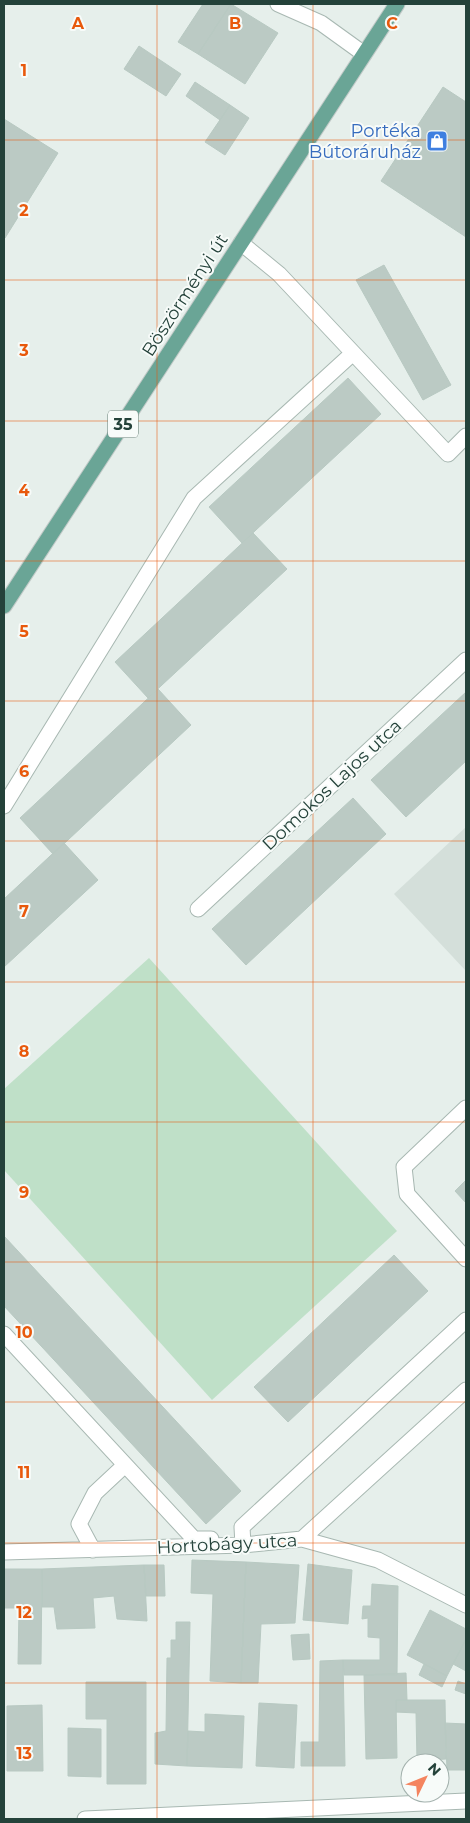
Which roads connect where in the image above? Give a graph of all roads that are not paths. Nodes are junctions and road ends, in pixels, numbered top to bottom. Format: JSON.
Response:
{"nodes":[{"id":1,"x":278,"y":4,"type":"edge"},
{"id":2,"x":397,"y":4,"type":"edge"},
{"id":3,"x":364,"y":54,"type":"junction"},
{"id":4,"x":241,"y":243,"type":"junction"},
{"id":5,"x":353,"y":354,"type":"junction"},
{"id":6,"x":466,"y":436,"type":"edge"},
{"id":7,"x":4,"y":606,"type":"edge"},
{"id":8,"x":466,"y":660,"type":"edge"},
{"id":9,"x":4,"y":806,"type":"edge"},
{"id":10,"x":198,"y":909,"type":"dead end"},
{"id":11,"x":466,"y":1108,"type":"edge"},
{"id":12,"x":466,"y":1259,"type":"edge"},
{"id":13,"x":466,"y":1320,"type":"edge"},
{"id":14,"x":4,"y":1334,"type":"edge"},
{"id":15,"x":466,"y":1390,"type":"edge"},
{"id":16,"x":125,"y":1465,"type":"junction"},
{"id":17,"x":302,"y":1539,"type":"junction"},
{"id":18,"x":219,"y":1540,"type":"dead end"},
{"id":19,"x":243,"y":1545,"type":"junction"},
{"id":20,"x":93,"y":1550,"type":"junction"},
{"id":21,"x":4,"y":1552,"type":"edge"},
{"id":22,"x":466,"y":1605,"type":"edge"},
{"id":23,"x":466,"y":1801,"type":"edge"},
{"id":24,"x":85,"y":1819,"type":"edge"}],
"edges":[{"from":1,"to":3,"type":"street"},
{"from":2,"to":3,"type":"main road","name":"Böszörményi út","number":"35"},
{"from":3,"to":4,"type":"main road","name":"Böszörményi út","number":"35"},
{"from":4,"to":5,"type":"street"},
{"from":4,"to":7,"type":"main road","name":"Böszörményi út","number":"35"},
{"from":5,"to":6,"type":"street"},
{"from":5,"to":9,"type":"street"},
{"from":8,"to":10,"type":"street","name":"Domokos Lajos utca"},
{"from":11,"to":12,"type":"street"},
{"from":13,"to":19,"type":"street"},
{"from":14,"to":16,"type":"street"},
{"from":15,"to":17,"type":"street"},
{"from":16,"to":18,"type":"street"},
{"from":16,"to":20,"type":"street"},
{"from":17,"to":19,"type":"street","name":"Hortobágy utca"},
{"from":17,"to":22,"type":"street","name":"Hortobágy utca"},
{"from":19,"to":20,"type":"street","name":"Hortobágy utca"},
{"from":20,"to":21,"type":"street","name":"Hortobágy utca"},
{"from":23,"to":24,"type":"street"}]}
